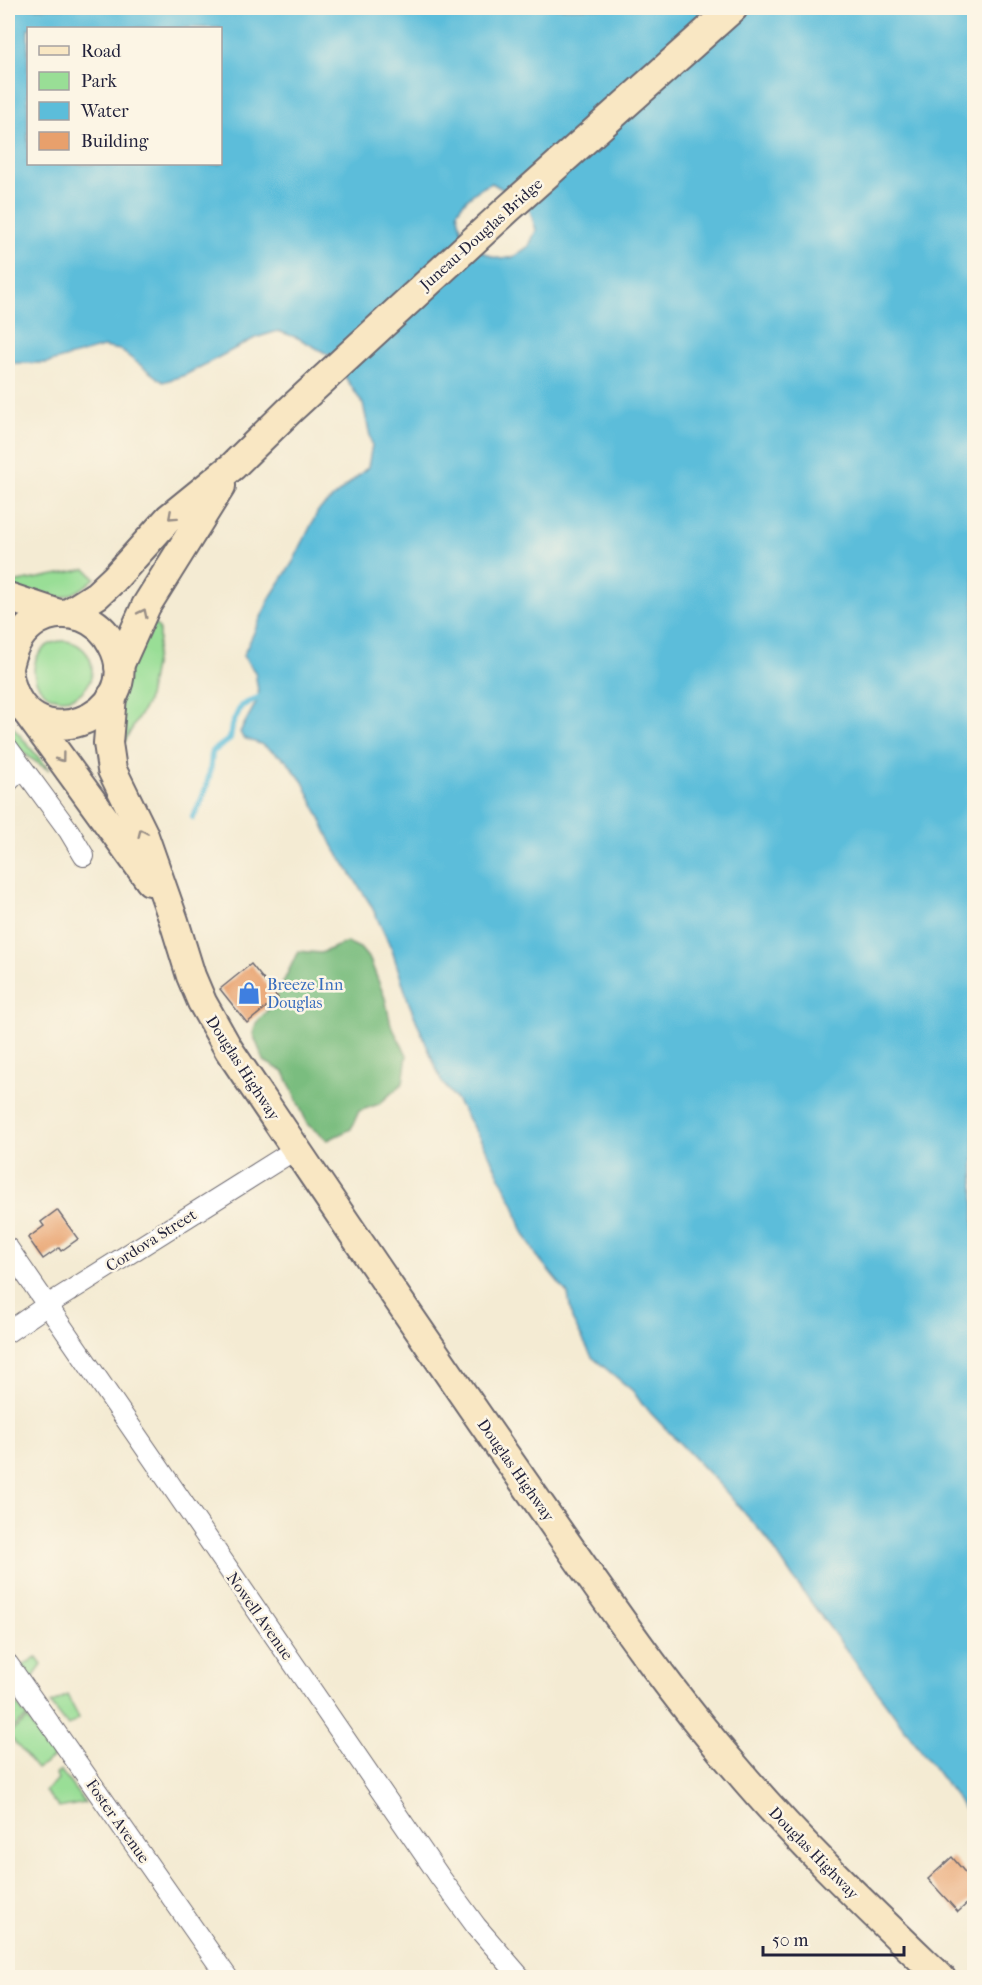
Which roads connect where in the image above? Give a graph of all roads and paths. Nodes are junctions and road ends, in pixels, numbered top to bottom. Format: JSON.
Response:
{"nodes":[{"id":1,"x":733,"y":8,"type":"edge"},
{"id":2,"x":233,"y":466,"type":"junction"},
{"id":3,"x":8,"y":597,"type":"edge"},
{"id":4,"x":64,"y":614,"type":"junction"},
{"id":5,"x":119,"y":666,"type":"junction"},
{"id":6,"x":8,"y":669,"type":"edge"},
{"id":7,"x":112,"y":696,"type":"junction"},
{"id":8,"x":26,"y":711,"type":"junction"},
{"id":9,"x":8,"y":748,"type":"edge"},
{"id":10,"x":22,"y":768,"type":"junction"},
{"id":11,"x":8,"y":782,"type":"edge"},
{"id":12,"x":84,"y":856,"type":"dead end"},
{"id":13,"x":170,"y":907,"type":"junction"},
{"id":14,"x":296,"y":1149,"type":"junction"},
{"id":15,"x":8,"y":1248,"type":"edge"},
{"id":16,"x":46,"y":1306,"type":"junction"},
{"id":17,"x":8,"y":1332,"type":"edge"},
{"id":18,"x":8,"y":1664,"type":"edge"},
{"id":19,"x":228,"y":1977,"type":"edge"},
{"id":20,"x":521,"y":1977,"type":"edge"},
{"id":21,"x":941,"y":1977,"type":"edge"}],
"edges":[{"from":1,"to":2,"type":"main road","name":"Juneau-Douglas Bridge"},
{"from":2,"to":4,"type":"main road","one_way":true},
{"from":5,"to":2,"type":"main road","one_way":true},
{"from":3,"to":4,"type":"main road"},
{"from":4,"to":5,"type":"main road"},
{"from":4,"to":6,"type":"main road"},
{"from":5,"to":7,"type":"main road"},
{"from":6,"to":8,"type":"main road"},
{"from":7,"to":8,"type":"main road"},
{"from":13,"to":7,"type":"main road","name":"Douglas Highway","one_way":true},
{"from":8,"to":13,"type":"main road","one_way":true},
{"from":9,"to":10,"type":"street"},
{"from":10,"to":11,"type":"street"},
{"from":10,"to":12,"type":"street"},
{"from":13,"to":14,"type":"main road","name":"Douglas Highway"},
{"from":14,"to":16,"type":"street","name":"Cordova Street"},
{"from":14,"to":21,"type":"main road","name":"Douglas Highway"},
{"from":15,"to":16,"type":"street","name":"Nowell Avenue"},
{"from":16,"to":17,"type":"street","name":"Cordova Street"},
{"from":16,"to":20,"type":"street","name":"Nowell Avenue"},
{"from":18,"to":19,"type":"street","name":"Foster Avenue"}]}
